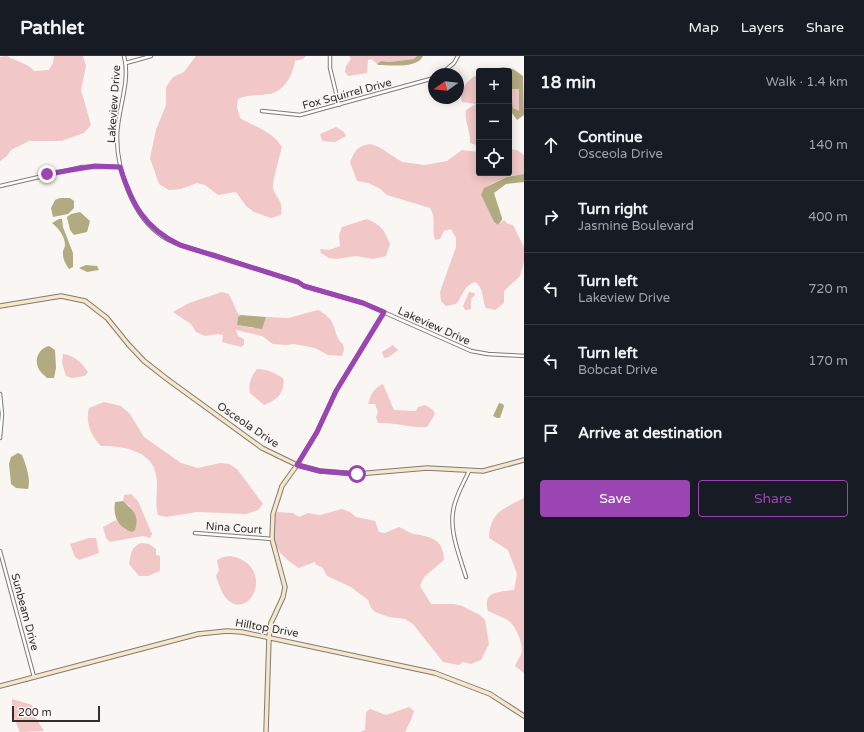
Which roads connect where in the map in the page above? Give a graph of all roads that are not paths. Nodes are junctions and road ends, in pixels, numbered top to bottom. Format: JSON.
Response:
{"nodes":[{"id":1,"x":124,"y":56,"type":"edge"},
{"id":2,"x":150,"y":56,"type":"edge"},
{"id":3,"x":330,"y":56,"type":"edge"},
{"id":4,"x":458,"y":56,"type":"edge"},
{"id":5,"x":126,"y":64,"type":"junction"},
{"id":6,"x":448,"y":68,"type":"edge"},
{"id":7,"x":428,"y":80,"type":"edge"},
{"id":8,"x":339,"y":105,"type":"junction"},
{"id":9,"x":262,"y":111,"type":"dead end"},
{"id":10,"x":120,"y":167,"type":"junction"},
{"id":11,"x":0,"y":186,"type":"edge"},
{"id":12,"x":0,"y":306,"type":"edge"},
{"id":13,"x":384,"y":312,"type":"junction"},
{"id":14,"x":524,"y":356,"type":"edge"},
{"id":15,"x":0,"y":394,"type":"edge"},
{"id":16,"x":0,"y":438,"type":"edge"},
{"id":17,"x":524,"y":460,"type":"edge"},
{"id":18,"x":297,"y":465,"type":"junction"},
{"id":19,"x":469,"y":471,"type":"junction"},
{"id":20,"x":195,"y":533,"type":"dead end"},
{"id":21,"x":272,"y":539,"type":"junction"},
{"id":22,"x":0,"y":551,"type":"edge"},
{"id":23,"x":466,"y":577,"type":"dead end"},
{"id":24,"x":269,"y":637,"type":"junction"},
{"id":25,"x":34,"y":677,"type":"junction"},
{"id":26,"x":0,"y":686,"type":"edge"},
{"id":27,"x":524,"y":716,"type":"edge"},
{"id":28,"x":266,"y":732,"type":"edge"}],
"edges":[{"from":1,"to":5,"type":"street","name":"Lakeview Drive"},
{"from":2,"to":5,"type":"street"},
{"from":3,"to":8,"type":"street"},
{"from":4,"to":6,"type":"street"},
{"from":5,"to":10,"type":"street","name":"Lakeview Drive"},
{"from":7,"to":8,"type":"street","name":"Fox Squirrel Drive"},
{"from":8,"to":9,"type":"street","name":"Fox Squirrel Drive"},
{"from":10,"to":11,"type":"street"},
{"from":10,"to":13,"type":"street","name":"Lakeview Drive"},
{"from":12,"to":18,"type":"street","name":"Osceola Drive"},
{"from":13,"to":14,"type":"street","name":"Lakeview Drive"},
{"from":13,"to":18,"type":"street"},
{"from":15,"to":16,"type":"street"},
{"from":17,"to":19,"type":"street","name":"Osceola Drive"},
{"from":18,"to":19,"type":"street","name":"Osceola Drive"},
{"from":18,"to":21,"type":"street"},
{"from":19,"to":23,"type":"street"},
{"from":20,"to":21,"type":"street","name":"Nina Court"},
{"from":21,"to":24,"type":"street"},
{"from":22,"to":25,"type":"street","name":"Sunbeam Drive"},
{"from":24,"to":25,"type":"street","name":"Hilltop Drive"},
{"from":24,"to":27,"type":"street","name":"Hilltop Drive"},
{"from":24,"to":28,"type":"street"},
{"from":25,"to":26,"type":"street","name":"Hilltop Drive"}]}
